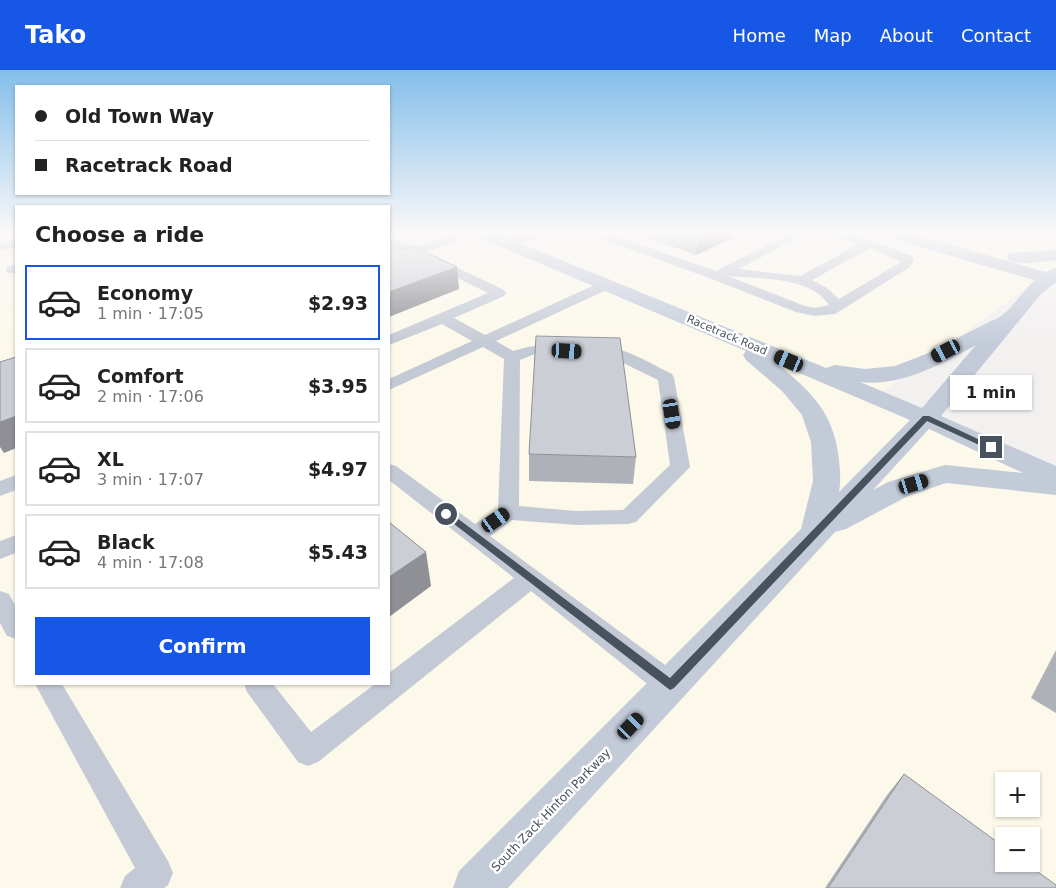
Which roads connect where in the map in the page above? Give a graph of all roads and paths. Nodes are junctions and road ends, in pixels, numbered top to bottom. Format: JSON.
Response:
{"nodes":[{"id":1,"x":452,"y":270,"type":"edge"},
{"id":2,"x":570,"y":270,"type":"edge"},
{"id":3,"x":709,"y":270,"type":"edge"},
{"id":4,"x":728,"y":270,"type":"edge"},
{"id":5,"x":820,"y":270,"type":"edge"},
{"id":6,"x":896,"y":270,"type":"edge"},
{"id":7,"x":1054,"y":273,"type":"edge"},
{"id":8,"x":721,"y":274,"type":"junction"},
{"id":9,"x":802,"y":280,"type":"junction"},
{"id":10,"x":606,"y":285,"type":"junction"},
{"id":11,"x":837,"y":307,"type":"junction"},
{"id":12,"x":443,"y":318,"type":"junction"},
{"id":13,"x":1008,"y":320,"type":"junction"},
{"id":14,"x":729,"y":336,"type":"junction"},
{"id":15,"x":390,"y":340,"type":"edge"},
{"id":16,"x":484,"y":341,"type":"junction"},
{"id":17,"x":512,"y":357,"type":"junction"},
{"id":18,"x":804,"y":368,"type":"junction"},
{"id":19,"x":390,"y":385,"type":"edge"},
{"id":20,"x":926,"y":418,"type":"junction"},
{"id":21,"x":390,"y":471,"type":"edge"},
{"id":22,"x":1056,"y":477,"type":"edge"},
{"id":23,"x":15,"y":482,"type":"edge"},
{"id":24,"x":1056,"y":486,"type":"edge"},
{"id":25,"x":0,"y":489,"type":"edge"},
{"id":26,"x":508,"y":512,"type":"junction"},
{"id":27,"x":815,"y":534,"type":"junction"},
{"id":28,"x":474,"y":536,"type":"junction"},
{"id":29,"x":15,"y":544,"type":"edge"},
{"id":30,"x":0,"y":551,"type":"edge"},
{"id":31,"x":530,"y":579,"type":"junction"},
{"id":32,"x":49,"y":685,"type":"edge"},
{"id":33,"x":257,"y":685,"type":"edge"},
{"id":34,"x":670,"y":685,"type":"junction"},
{"id":35,"x":137,"y":888,"type":"edge"},
{"id":36,"x":476,"y":888,"type":"edge"}],
"edges":[{"from":1,"to":12,"type":"lane"},
{"from":2,"to":10,"type":"main road","name":"Racetrack Road"},
{"from":3,"to":8,"type":"lane"},
{"from":4,"to":8,"type":"lane"},
{"from":5,"to":9,"type":"lane"},
{"from":6,"to":11,"type":"lane"},
{"from":7,"to":13,"type":"main road","name":"South Zack Hinton Parkway"},
{"from":8,"to":9,"type":"lane"},
{"from":8,"to":11,"type":"lane"},
{"from":9,"to":11,"type":"lane"},
{"from":10,"to":14,"type":"main road","name":"Racetrack Road"},
{"from":10,"to":16,"type":"lane"},
{"from":12,"to":15,"type":"lane"},
{"from":12,"to":16,"type":"lane"},
{"from":13,"to":18,"type":"main road"},
{"from":13,"to":20,"type":"main road","name":"South Zack Hinton Parkway"},
{"from":14,"to":18,"type":"main road","name":"Racetrack Road"},
{"from":14,"to":27,"type":"main road"},
{"from":16,"to":17,"type":"lane"},
{"from":16,"to":19,"type":"lane"},
{"from":17,"to":26,"type":"lane"},
{"from":17,"to":26,"type":"lane"},
{"from":18,"to":20,"type":"main road","name":"Racetrack Road"},
{"from":20,"to":22,"type":"main road","name":"Racetrack Road"},
{"from":20,"to":27,"type":"main road","name":"South Zack Hinton Parkway"},
{"from":21,"to":28,"type":"lane"},
{"from":23,"to":25,"type":"lane"},
{"from":24,"to":27,"type":"main road"},
{"from":26,"to":28,"type":"lane"},
{"from":27,"to":34,"type":"main road","name":"South Zack Hinton Parkway"},
{"from":28,"to":31,"type":"lane"},
{"from":29,"to":30,"type":"lane"},
{"from":31,"to":33,"type":"lane"},
{"from":31,"to":34,"type":"lane"},
{"from":32,"to":35,"type":"lane"},
{"from":34,"to":36,"type":"main road","name":"South Zack Hinton Parkway"}]}
